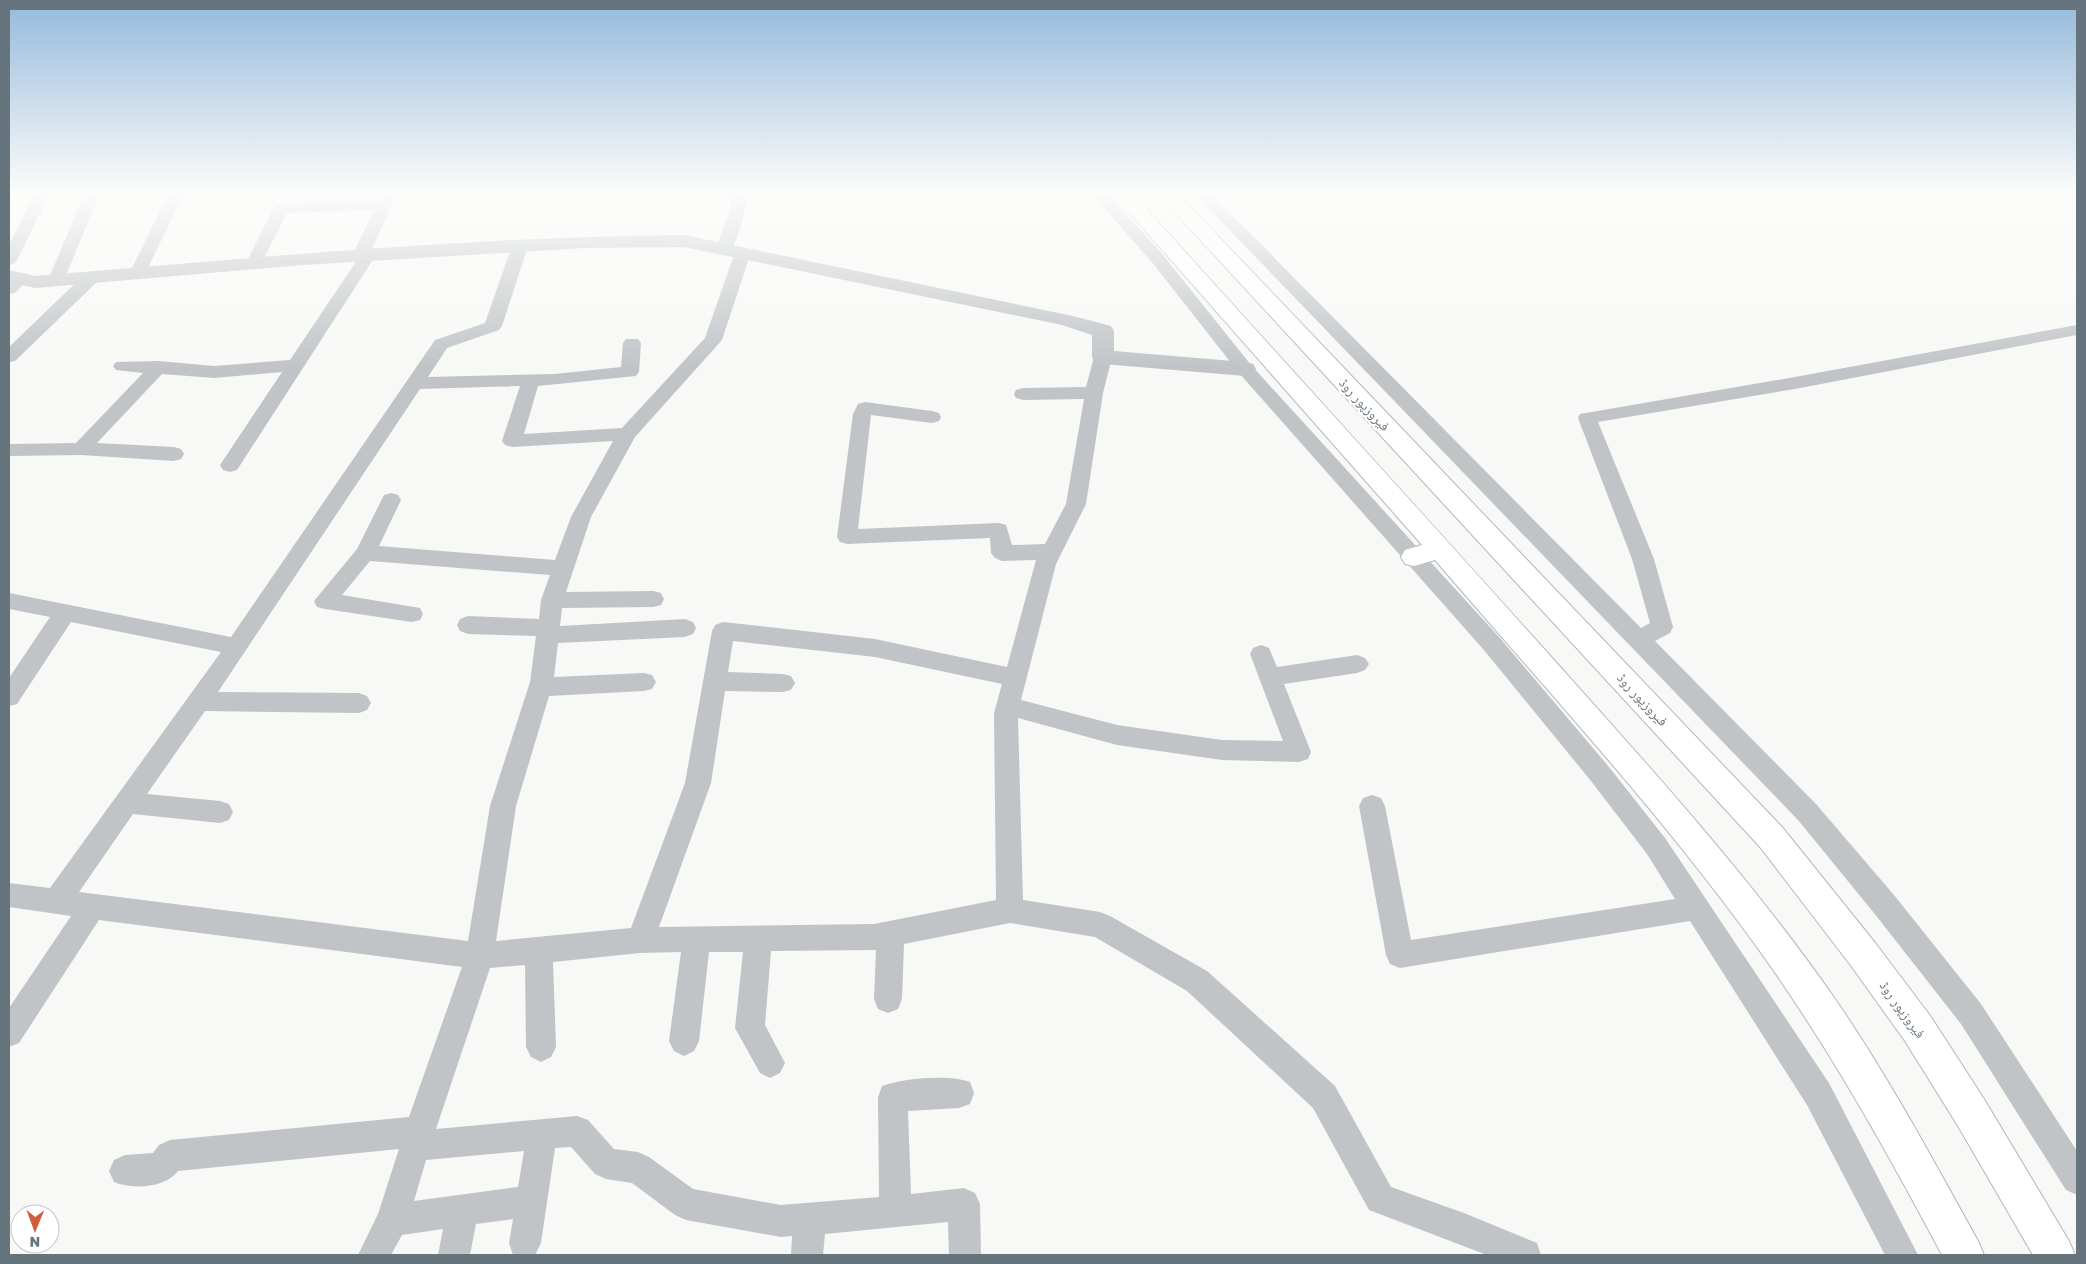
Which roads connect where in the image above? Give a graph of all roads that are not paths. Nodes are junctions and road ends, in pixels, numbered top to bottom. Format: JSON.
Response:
{"nodes":[{"id":1,"x":68,"y":252,"type":"edge"},
{"id":2,"x":148,"y":252,"type":"edge"},
{"id":3,"x":260,"y":252,"type":"edge"},
{"id":4,"x":366,"y":252,"type":"edge"},
{"id":5,"x":427,"y":252,"type":"edge"},
{"id":6,"x":518,"y":252,"type":"edge"},
{"id":7,"x":734,"y":252,"type":"edge"},
{"id":8,"x":739,"y":252,"type":"edge"},
{"id":9,"x":1152,"y":252,"type":"edge"},
{"id":10,"x":1170,"y":252,"type":"edge"},
{"id":11,"x":1221,"y":252,"type":"edge"},
{"id":12,"x":1260,"y":252,"type":"edge"},
{"id":13,"x":364,"y":256,"type":"junction"},
{"id":14,"x":254,"y":264,"type":"junction"},
{"id":15,"x":137,"y":274,"type":"junction"},
{"id":16,"x":92,"y":278,"type":"junction"},
{"id":17,"x":56,"y":280,"type":"junction"},
{"id":18,"x":13,"y":281,"type":"edge"},
{"id":19,"x":2077,"y":330,"type":"edge"},
{"id":20,"x":632,"y":343,"type":"dead end"},
{"id":21,"x":9,"y":357,"type":"edge"},
{"id":22,"x":1102,"y":357,"type":"junction"},
{"id":23,"x":296,"y":365,"type":"junction"},
{"id":24,"x":122,"y":366,"type":"dead end"},
{"id":25,"x":159,"y":367,"type":"junction"},
{"id":26,"x":1245,"y":369,"type":"junction"},
{"id":27,"x":531,"y":380,"type":"junction"},
{"id":28,"x":414,"y":383,"type":"junction"},
{"id":29,"x":1094,"y":393,"type":"junction"},
{"id":30,"x":1023,"y":394,"type":"dead end"},
{"id":31,"x":932,"y":417,"type":"dead end"},
{"id":32,"x":627,"y":434,"type":"junction"},
{"id":33,"x":82,"y":449,"type":"junction"},
{"id":34,"x":9,"y":450,"type":"edge"},
{"id":35,"x":174,"y":454,"type":"dead end"},
{"id":36,"x":230,"y":465,"type":"dead end"},
{"id":37,"x":391,"y":500,"type":"dead end"},
{"id":38,"x":1051,"y":552,"type":"junction"},
{"id":39,"x":365,"y":553,"type":"junction"},
{"id":40,"x":1427,"y":553,"type":"junction"},
{"id":41,"x":563,"y":568,"type":"junction"},
{"id":42,"x":653,"y":599,"type":"dead end"},
{"id":43,"x":552,"y":600,"type":"junction"},
{"id":44,"x":9,"y":601,"type":"edge"},
{"id":45,"x":65,"y":612,"type":"junction"},
{"id":46,"x":412,"y":614,"type":"dead end"},
{"id":47,"x":468,"y":625,"type":"dead end"},
{"id":48,"x":686,"y":628,"type":"dead end"},
{"id":49,"x":548,"y":631,"type":"junction"},
{"id":50,"x":1638,"y":640,"type":"junction"},
{"id":51,"x":237,"y":647,"type":"junction"},
{"id":52,"x":1261,"y":654,"type":"dead end"},
{"id":53,"x":1357,"y":664,"type":"dead end"},
{"id":54,"x":1016,"y":677,"type":"junction"},
{"id":55,"x":1270,"y":677,"type":"junction"},
{"id":56,"x":715,"y":681,"type":"junction"},
{"id":57,"x":644,"y":682,"type":"dead end"},
{"id":58,"x":783,"y":683,"type":"dead end"},
{"id":59,"x":540,"y":687,"type":"junction"},
{"id":60,"x":9,"y":697,"type":"edge"},
{"id":61,"x":199,"y":701,"type":"junction"},
{"id":62,"x":359,"y":703,"type":"dead end"},
{"id":63,"x":1008,"y":706,"type":"junction"},
{"id":64,"x":127,"y":803,"type":"junction"},
{"id":65,"x":1372,"y":806,"type":"dead end"},
{"id":66,"x":220,"y":812,"type":"dead end"},
{"id":67,"x":9,"y":895,"type":"edge"},
{"id":68,"x":57,"y":901,"type":"junction"},
{"id":69,"x":93,"y":906,"type":"junction"},
{"id":70,"x":1696,"y":908,"type":"junction"},
{"id":71,"x":1010,"y":910,"type":"junction"},
{"id":72,"x":890,"y":934,"type":"junction"},
{"id":73,"x":758,"y":938,"type":"junction"},
{"id":74,"x":697,"y":939,"type":"junction"},
{"id":75,"x":640,"y":940,"type":"junction"},
{"id":76,"x":539,"y":950,"type":"junction"},
{"id":77,"x":480,"y":956,"type":"junction"},
{"id":78,"x":888,"y":1000,"type":"dead end"},
{"id":79,"x":9,"y":1033,"type":"edge"},
{"id":80,"x":684,"y":1041,"type":"dead end"},
{"id":81,"x":541,"y":1046,"type":"dead end"},
{"id":82,"x":770,"y":1063,"type":"dead end"},
{"id":83,"x":959,"y":1093,"type":"dead end"},
{"id":84,"x":542,"y":1134,"type":"junction"},
{"id":85,"x":417,"y":1138,"type":"junction"},
{"id":86,"x":125,"y":1170,"type":"dead end"},
{"id":87,"x":2077,"y":1178,"type":"edge"},
{"id":88,"x":531,"y":1202,"type":"junction"},
{"id":89,"x":463,"y":1210,"type":"junction"},
{"id":90,"x":895,"y":1212,"type":"junction"},
{"id":91,"x":810,"y":1219,"type":"junction"},
{"id":92,"x":392,"y":1220,"type":"junction"},
{"id":93,"x":525,"y":1242,"type":"dead end"},
{"id":94,"x":374,"y":1255,"type":"edge"},
{"id":95,"x":454,"y":1255,"type":"edge"},
{"id":96,"x":807,"y":1255,"type":"edge"},
{"id":97,"x":965,"y":1255,"type":"edge"},
{"id":98,"x":1525,"y":1255,"type":"edge"},
{"id":99,"x":1902,"y":1255,"type":"edge"},
{"id":100,"x":1964,"y":1255,"type":"edge"},
{"id":101,"x":2055,"y":1255,"type":"edge"}],
"edges":[{"from":1,"to":17,"type":"street"},
{"from":2,"to":15,"type":"street"},
{"from":3,"to":14,"type":"street"},
{"from":4,"to":13,"type":"street"},
{"from":5,"to":13,"type":"street"},
{"from":6,"to":28,"type":"street"},
{"from":7,"to":32,"type":"street"},
{"from":8,"to":22,"type":"street"},
{"from":9,"to":26,"type":"street"},
{"from":10,"to":40,"type":"highway"},
{"from":11,"to":101,"type":"highway","name":"فیروزپور روڈ"},
{"from":12,"to":50,"type":"street"},
{"from":13,"to":14,"type":"street"},
{"from":13,"to":23,"type":"street"},
{"from":14,"to":15,"type":"street"},
{"from":15,"to":16,"type":"street"},
{"from":16,"to":17,"type":"street"},
{"from":16,"to":21,"type":"street"},
{"from":17,"to":18,"type":"street"},
{"from":19,"to":50,"type":"street"},
{"from":20,"to":27,"type":"street"},
{"from":22,"to":26,"type":"street"},
{"from":22,"to":29,"type":"street"},
{"from":23,"to":25,"type":"street"},
{"from":23,"to":36,"type":"street"},
{"from":24,"to":25,"type":"street"},
{"from":25,"to":33,"type":"street"},
{"from":26,"to":40,"type":"street"},
{"from":27,"to":28,"type":"street"},
{"from":27,"to":32,"type":"street"},
{"from":28,"to":51,"type":"street"},
{"from":29,"to":30,"type":"street"},
{"from":29,"to":38,"type":"street"},
{"from":31,"to":38,"type":"street"},
{"from":32,"to":41,"type":"street"},
{"from":33,"to":34,"type":"street"},
{"from":33,"to":35,"type":"street"},
{"from":37,"to":39,"type":"street"},
{"from":38,"to":54,"type":"street"},
{"from":39,"to":41,"type":"street"},
{"from":39,"to":46,"type":"street"},
{"from":40,"to":70,"type":"street"},
{"from":40,"to":100,"type":"highway"},
{"from":41,"to":43,"type":"street"},
{"from":42,"to":43,"type":"street"},
{"from":43,"to":49,"type":"street"},
{"from":44,"to":45,"type":"street"},
{"from":45,"to":51,"type":"street"},
{"from":45,"to":60,"type":"street"},
{"from":47,"to":49,"type":"street"},
{"from":48,"to":49,"type":"street"},
{"from":49,"to":59,"type":"street"},
{"from":50,"to":87,"type":"street"},
{"from":51,"to":61,"type":"street"},
{"from":52,"to":55,"type":"street"},
{"from":53,"to":55,"type":"street"},
{"from":54,"to":56,"type":"street"},
{"from":54,"to":63,"type":"street"},
{"from":55,"to":63,"type":"street"},
{"from":56,"to":58,"type":"street"},
{"from":56,"to":75,"type":"street"},
{"from":57,"to":59,"type":"street"},
{"from":59,"to":77,"type":"street"},
{"from":61,"to":62,"type":"street"},
{"from":61,"to":64,"type":"street"},
{"from":63,"to":71,"type":"street"},
{"from":64,"to":66,"type":"street"},
{"from":64,"to":68,"type":"street"},
{"from":65,"to":70,"type":"street"},
{"from":67,"to":68,"type":"street"},
{"from":68,"to":69,"type":"street"},
{"from":69,"to":77,"type":"street"},
{"from":69,"to":79,"type":"street"},
{"from":70,"to":99,"type":"street"},
{"from":71,"to":72,"type":"street"},
{"from":71,"to":98,"type":"street"},
{"from":72,"to":73,"type":"street"},
{"from":72,"to":78,"type":"street"},
{"from":73,"to":74,"type":"street"},
{"from":73,"to":82,"type":"street"},
{"from":74,"to":75,"type":"street"},
{"from":74,"to":80,"type":"street"},
{"from":75,"to":76,"type":"street"},
{"from":76,"to":77,"type":"street"},
{"from":76,"to":81,"type":"street"},
{"from":77,"to":85,"type":"street"},
{"from":83,"to":90,"type":"street"},
{"from":84,"to":85,"type":"street"},
{"from":84,"to":88,"type":"street"},
{"from":84,"to":91,"type":"street"},
{"from":85,"to":86,"type":"street"},
{"from":85,"to":92,"type":"street"},
{"from":88,"to":89,"type":"street"},
{"from":88,"to":93,"type":"street"},
{"from":89,"to":92,"type":"street"},
{"from":89,"to":95,"type":"street"},
{"from":90,"to":91,"type":"street"},
{"from":90,"to":97,"type":"street"},
{"from":91,"to":96,"type":"street"},
{"from":92,"to":94,"type":"street"}]}
